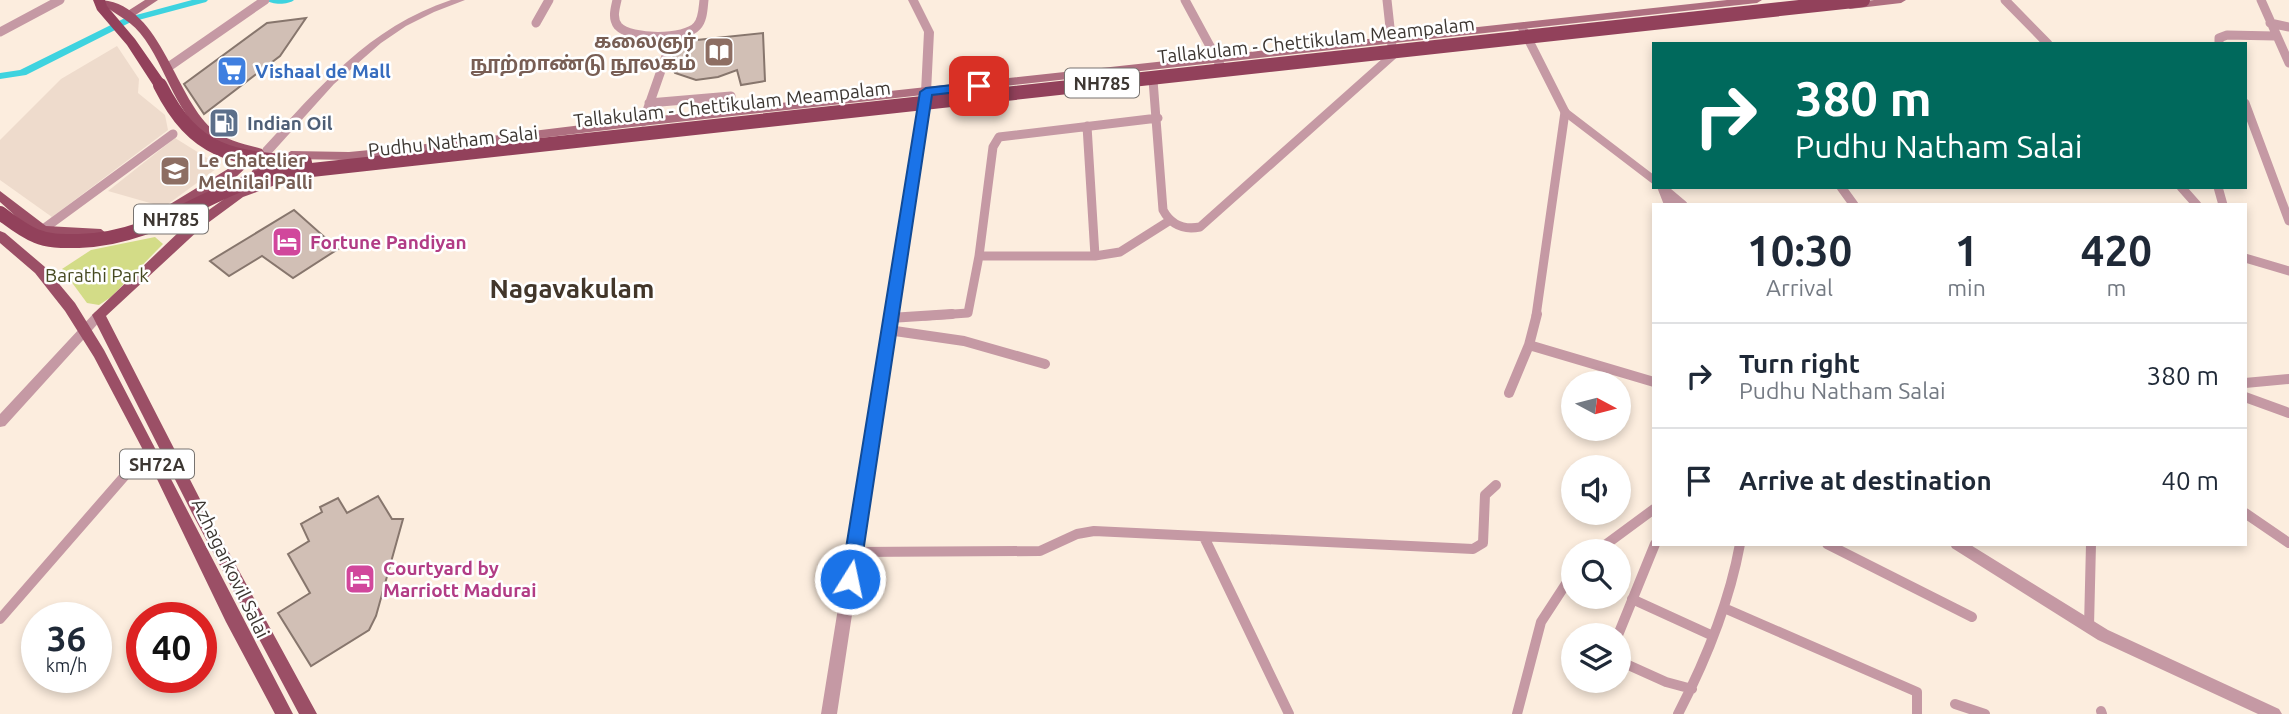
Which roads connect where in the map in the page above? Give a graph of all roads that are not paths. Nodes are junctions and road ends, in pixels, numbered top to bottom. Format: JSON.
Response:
{"nodes":[{"id":1,"x":60,"y":0,"type":"edge"},
{"id":2,"x":153,"y":0,"type":"edge"},
{"id":3,"x":460,"y":0,"type":"edge"},
{"id":4,"x":548,"y":0,"type":"edge"},
{"id":5,"x":617,"y":0,"type":"edge"},
{"id":6,"x":704,"y":0,"type":"edge"},
{"id":7,"x":913,"y":0,"type":"edge"},
{"id":8,"x":1185,"y":0,"type":"edge"},
{"id":9,"x":1387,"y":0,"type":"edge"},
{"id":10,"x":1757,"y":0,"type":"edge"},
{"id":11,"x":1796,"y":0,"type":"edge"},
{"id":12,"x":1863,"y":0,"type":"edge"},
{"id":13,"x":1901,"y":0,"type":"edge"},
{"id":14,"x":2005,"y":0,"type":"edge"},
{"id":15,"x":2261,"y":0,"type":"edge"},
{"id":16,"x":1738,"y":1,"type":"edge"},
{"id":17,"x":100,"y":2,"type":"edge"},
{"id":18,"x":261,"y":3,"type":"edge"},
{"id":19,"x":1752,"y":17,"type":"junction"},
{"id":20,"x":132,"y":19,"type":"junction"},
{"id":21,"x":536,"y":23,"type":"dead end"},
{"id":22,"x":2270,"y":23,"type":"junction"},
{"id":23,"x":1522,"y":26,"type":"junction"},
{"id":24,"x":2289,"y":26,"type":"edge"},
{"id":25,"x":0,"y":32,"type":"edge"},
{"id":26,"x":2275,"y":36,"type":"junction"},
{"id":27,"x":1392,"y":40,"type":"junction"},
{"id":28,"x":1530,"y":41,"type":"junction"},
{"id":29,"x":671,"y":42,"type":"dead end"},
{"id":30,"x":2046,"y":42,"type":"edge"},
{"id":31,"x":2219,"y":42,"type":"edge"},
{"id":32,"x":1393,"y":55,"type":"junction"},
{"id":33,"x":1219,"y":59,"type":"junction"},
{"id":34,"x":2289,"y":63,"type":"edge"},
{"id":35,"x":167,"y":68,"type":"junction"},
{"id":36,"x":1224,"y":72,"type":"junction"},
{"id":37,"x":1153,"y":80,"type":"junction"},
{"id":38,"x":926,"y":92,"type":"junction"},
{"id":39,"x":731,"y":96,"type":"dead end"},
{"id":40,"x":649,"y":103,"type":"junction"},
{"id":41,"x":923,"y":108,"type":"junction"},
{"id":42,"x":2247,"y":108,"type":"edge"},
{"id":43,"x":1565,"y":112,"type":"junction"},
{"id":44,"x":1158,"y":118,"type":"junction"},
{"id":45,"x":643,"y":122,"type":"junction"},
{"id":46,"x":1087,"y":126,"type":"junction"},
{"id":47,"x":173,"y":134,"type":"dead end"},
{"id":48,"x":266,"y":152,"type":"junction"},
{"id":49,"x":246,"y":162,"type":"junction"},
{"id":50,"x":262,"y":166,"type":"junction"},
{"id":51,"x":291,"y":174,"type":"junction"},
{"id":52,"x":1652,"y":179,"type":"edge"},
{"id":53,"x":1664,"y":189,"type":"edge"},
{"id":54,"x":2183,"y":189,"type":"edge"},
{"id":55,"x":0,"y":195,"type":"edge"},
{"id":56,"x":229,"y":200,"type":"junction"},
{"id":57,"x":1681,"y":203,"type":"edge"},
{"id":58,"x":2195,"y":203,"type":"edge"},
{"id":59,"x":0,"y":212,"type":"edge"},
{"id":60,"x":1169,"y":221,"type":"junction"},
{"id":61,"x":2289,"y":221,"type":"edge"},
{"id":62,"x":42,"y":230,"type":"junction"},
{"id":63,"x":0,"y":236,"type":"edge"},
{"id":64,"x":979,"y":256,"type":"junction"},
{"id":65,"x":1095,"y":256,"type":"junction"},
{"id":66,"x":2247,"y":259,"type":"edge"},
{"id":67,"x":2289,"y":271,"type":"edge"},
{"id":68,"x":76,"y":315,"type":"junction"},
{"id":69,"x":99,"y":315,"type":"junction"},
{"id":70,"x":889,"y":324,"type":"junction"},
{"id":71,"x":84,"y":330,"type":"junction"},
{"id":72,"x":1530,"y":345,"type":"junction"},
{"id":73,"x":1045,"y":364,"type":"dead end"},
{"id":74,"x":2289,"y":379,"type":"edge"},
{"id":75,"x":1652,"y":381,"type":"edge"},
{"id":76,"x":2247,"y":383,"type":"edge"},
{"id":77,"x":1509,"y":393,"type":"dead end"},
{"id":78,"x":2247,"y":398,"type":"edge"},
{"id":79,"x":2289,"y":412,"type":"edge"},
{"id":80,"x":0,"y":422,"type":"edge"},
{"id":81,"x":149,"y":448,"type":"junction"},
{"id":82,"x":1496,"y":485,"type":"dead end"},
{"id":83,"x":1652,"y":510,"type":"edge"},
{"id":84,"x":2247,"y":514,"type":"edge"},
{"id":85,"x":1204,"y":537,"type":"junction"},
{"id":86,"x":1613,"y":539,"type":"edge"},
{"id":87,"x":2289,"y":543,"type":"edge"},
{"id":88,"x":1654,"y":546,"type":"edge"},
{"id":89,"x":1741,"y":546,"type":"edge"},
{"id":90,"x":1831,"y":546,"type":"edge"},
{"id":91,"x":1960,"y":546,"type":"edge"},
{"id":92,"x":2091,"y":546,"type":"edge"},
{"id":93,"x":855,"y":552,"type":"junction"},
{"id":94,"x":1561,"y":591,"type":"edge"},
{"id":95,"x":1632,"y":599,"type":"junction"},
{"id":96,"x":1724,"y":608,"type":"junction"},
{"id":97,"x":1972,"y":617,"type":"dead end"},
{"id":98,"x":0,"y":619,"type":"edge"},
{"id":99,"x":1623,"y":623,"type":"edge"},
{"id":100,"x":2089,"y":626,"type":"junction"},
{"id":101,"x":1713,"y":636,"type":"junction"},
{"id":102,"x":1631,"y":666,"type":"edge"},
{"id":103,"x":1692,"y":689,"type":"junction"},
{"id":104,"x":1955,"y":704,"type":"dead end"},
{"id":105,"x":284,"y":714,"type":"edge"},
{"id":106,"x":308,"y":714,"type":"edge"},
{"id":107,"x":829,"y":714,"type":"edge"},
{"id":108,"x":1290,"y":714,"type":"edge"},
{"id":109,"x":1517,"y":714,"type":"edge"},
{"id":110,"x":1678,"y":714,"type":"edge"},
{"id":111,"x":1917,"y":714,"type":"edge"},
{"id":112,"x":1985,"y":714,"type":"edge"},
{"id":113,"x":2274,"y":714,"type":"edge"}],
"edges":[{"from":1,"to":25,"type":"street"},
{"from":2,"to":20,"type":"main road"},
{"from":3,"to":48,"type":"street"},
{"from":4,"to":21,"type":"street"},
{"from":5,"to":6,"type":"street"},
{"from":7,"to":38,"type":"street"},
{"from":8,"to":33,"type":"street"},
{"from":9,"to":27,"type":"street"},
{"from":10,"to":16,"type":"main road","name":"Pudhu Natham Salai"},
{"from":11,"to":17,"type":"highway","name":"Tallakulam - Chettikulam Meampalam","number":"NH785","bridge":true},
{"from":12,"to":59,"type":"highway","name":"Tallakulam - Chettikulam Meampalam","number":"NH785","bridge":true},
{"from":13,"to":19,"type":"main road","name":"Pudhu Natham Salai"},
{"from":14,"to":30,"type":"street"},
{"from":15,"to":22,"type":"street"},
{"from":16,"to":19,"type":"street"},
{"from":16,"to":23,"type":"main road","name":"Pudhu Natham Salai"},
{"from":17,"to":20,"type":"main road"},
{"from":18,"to":35,"type":"street"},
{"from":19,"to":28,"type":"main road","name":"Pudhu Natham Salai"},
{"from":20,"to":35,"type":"main road"},
{"from":22,"to":24,"type":"street"},
{"from":22,"to":26,"type":"street"},
{"from":23,"to":27,"type":"main road","name":"Pudhu Natham Salai"},
{"from":23,"to":28,"type":"street"},
{"from":26,"to":31,"type":"street"},
{"from":26,"to":34,"type":"street"},
{"from":27,"to":32,"type":"street"},
{"from":27,"to":33,"type":"main road","name":"Pudhu Natham Salai"},
{"from":28,"to":32,"type":"main road","name":"Pudhu Natham Salai"},
{"from":28,"to":43,"type":"street"},
{"from":29,"to":40,"type":"street"},
{"from":32,"to":36,"type":"main road","name":"Pudhu Natham Salai"},
{"from":32,"to":60,"type":"street"},
{"from":33,"to":36,"type":"street"},
{"from":33,"to":38,"type":"main road","name":"Pudhu Natham Salai"},
{"from":35,"to":48,"type":"main road"},
{"from":36,"to":37,"type":"main road","name":"Pudhu Natham Salai"},
{"from":37,"to":41,"type":"main road","name":"Pudhu Natham Salai"},
{"from":37,"to":44,"type":"street"},
{"from":38,"to":41,"type":"street"},
{"from":38,"to":45,"type":"main road","name":"Pudhu Natham Salai"},
{"from":39,"to":40,"type":"street"},
{"from":40,"to":45,"type":"street"},
{"from":41,"to":51,"type":"main road","name":"Pudhu Natham Salai"},
{"from":41,"to":70,"type":"street"},
{"from":42,"to":61,"type":"street"},
{"from":43,"to":52,"type":"street"},
{"from":43,"to":72,"type":"street"},
{"from":44,"to":46,"type":"street"},
{"from":44,"to":60,"type":"street"},
{"from":45,"to":48,"type":"main road","name":"Pudhu Natham Salai"},
{"from":46,"to":64,"type":"street"},
{"from":46,"to":65,"type":"street"},
{"from":47,"to":62,"type":"street"},
{"from":48,"to":49,"type":"main road"},
{"from":48,"to":50,"type":"main road"},
{"from":49,"to":50,"type":"main road"},
{"from":49,"to":62,"type":"main road"},
{"from":50,"to":51,"type":"main road","name":"Pudhu Natham Salai"},
{"from":50,"to":56,"type":"main road"},
{"from":51,"to":56,"type":"main road"},
{"from":53,"to":57,"type":"street"},
{"from":54,"to":58,"type":"street"},
{"from":55,"to":62,"type":"main road"},
{"from":56,"to":69,"type":"main road"},
{"from":60,"to":65,"type":"street"},
{"from":63,"to":68,"type":"main road","name":"Azhagarkovil Salai","number":"SH72A"},
{"from":64,"to":65,"type":"street"},
{"from":64,"to":70,"type":"street"},
{"from":66,"to":67,"type":"street"},
{"from":68,"to":69,"type":"main road"},
{"from":68,"to":71,"type":"main road","name":"Azhagarkovil Salai","number":"SH72A"},
{"from":69,"to":71,"type":"street"},
{"from":69,"to":106,"type":"main road","name":"Azhagarkovil Salai","number":"SH72A"},
{"from":70,"to":73,"type":"street"},
{"from":70,"to":93,"type":"street"},
{"from":71,"to":80,"type":"street"},
{"from":71,"to":81,"type":"main road","name":"Azhagarkovil Salai","number":"SH72A"},
{"from":72,"to":75,"type":"street"},
{"from":72,"to":77,"type":"street"},
{"from":74,"to":76,"type":"street"},
{"from":78,"to":79,"type":"street"},
{"from":81,"to":98,"type":"street"},
{"from":81,"to":105,"type":"main road","name":"Azhagarkovil Salai","number":"SH72A"},
{"from":82,"to":85,"type":"street"},
{"from":83,"to":86,"type":"street"},
{"from":84,"to":87,"type":"street"},
{"from":85,"to":93,"type":"street"},
{"from":85,"to":108,"type":"street"},
{"from":88,"to":95,"type":"street"},
{"from":89,"to":96,"type":"street"},
{"from":90,"to":97,"type":"street"},
{"from":91,"to":100,"type":"street"},
{"from":92,"to":100,"type":"street"},
{"from":93,"to":107,"type":"street"},
{"from":94,"to":109,"type":"street"},
{"from":95,"to":99,"type":"street"},
{"from":95,"to":101,"type":"street"},
{"from":96,"to":101,"type":"street"},
{"from":96,"to":111,"type":"street"},
{"from":100,"to":113,"type":"street"},
{"from":101,"to":103,"type":"street"},
{"from":102,"to":103,"type":"street"},
{"from":103,"to":110,"type":"street"},
{"from":104,"to":112,"type":"street"}]}
